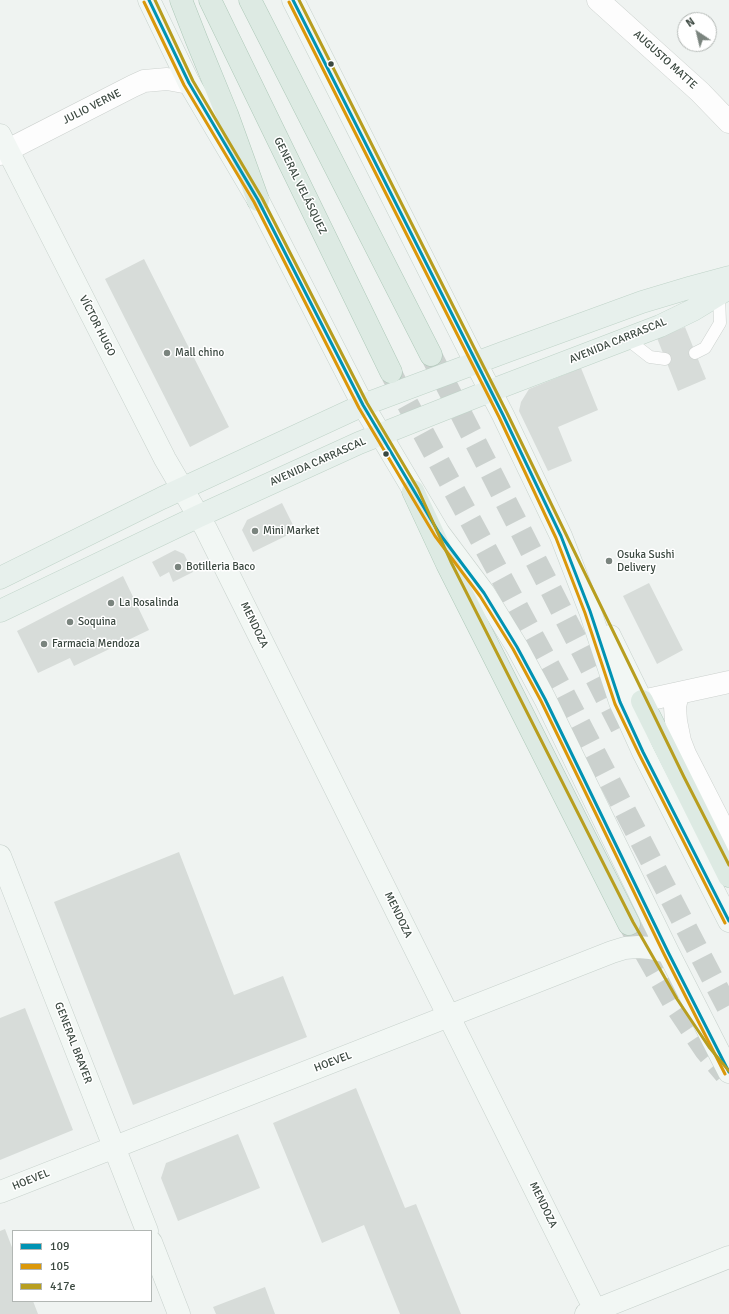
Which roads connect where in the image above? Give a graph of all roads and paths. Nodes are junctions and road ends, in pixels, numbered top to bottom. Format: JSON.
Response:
{"nodes":[{"id":1,"x":148,"y":0,"type":"edge"},
{"id":2,"x":181,"y":0,"type":"edge"},
{"id":3,"x":210,"y":0,"type":"edge"},
{"id":4,"x":250,"y":0,"type":"edge"},
{"id":5,"x":294,"y":0,"type":"edge"},
{"id":6,"x":598,"y":0,"type":"edge"},
{"id":7,"x":189,"y":83,"type":"junction"},
{"id":8,"x":729,"y":122,"type":"edge"},
{"id":9,"x":3,"y":146,"type":"edge"},
{"id":10,"x":258,"y":200,"type":"junction"},
{"id":11,"x":726,"y":287,"type":"edge"},
{"id":12,"x":627,"y":339,"type":"junction"},
{"id":13,"x":695,"y":353,"type":"dead end"},
{"id":14,"x":431,"y":355,"type":"tunnel mouth"},
{"id":15,"x":665,"y":359,"type":"dead end"},
{"id":16,"x":476,"y":363,"type":"junction"},
{"id":17,"x":391,"y":372,"type":"tunnel mouth"},
{"id":18,"x":490,"y":391,"type":"junction"},
{"id":19,"x":363,"y":405,"type":"junction"},
{"id":20,"x":380,"y":434,"type":"junction"},
{"id":21,"x":181,"y":488,"type":"junction"},
{"id":22,"x":413,"y":491,"type":"junction"},
{"id":23,"x":199,"y":516,"type":"junction"},
{"id":24,"x":561,"y":536,"type":"junction"},
{"id":25,"x":0,"y":578,"type":"edge"},
{"id":26,"x":0,"y":611,"type":"edge"},
{"id":27,"x":729,"y":682,"type":"edge"},
{"id":28,"x":678,"y":693,"type":"junction"},
{"id":29,"x":642,"y":701,"type":"junction"},
{"id":30,"x":729,"y":840,"type":"edge"},
{"id":31,"x":0,"y":856,"type":"edge"},
{"id":32,"x":729,"y":876,"type":"edge"},
{"id":33,"x":729,"y":921,"type":"edge"},
{"id":34,"x":630,"y":924,"type":"tunnel mouth"},
{"id":35,"x":668,"y":952,"type":"junction"},
{"id":36,"x":449,"y":1016,"type":"junction"},
{"id":37,"x":729,"y":1072,"type":"edge"},
{"id":38,"x":114,"y":1147,"type":"junction"},
{"id":39,"x":0,"y":1192,"type":"edge"},
{"id":40,"x":147,"y":1230,"type":"edge"},
{"id":41,"x":152,"y":1245,"type":"edge"},
{"id":42,"x":729,"y":1257,"type":"edge"},
{"id":43,"x":593,"y":1313,"type":"edge"},
{"id":44,"x":179,"y":1314,"type":"edge"}],
"edges":[{"from":1,"to":7,"type":"street"},
{"from":2,"to":10,"type":"highway"},
{"from":3,"to":17,"type":"highway","name":"GENERAL VELÁSQUEZ"},
{"from":4,"to":14,"type":"highway"},
{"from":5,"to":16,"type":"street"},
{"from":6,"to":8,"type":"street","name":"AUGUSTO MATTE"},
{"from":7,"to":9,"type":"street","name":"JULIO VERNE"},
{"from":7,"to":10,"type":"street"},
{"from":9,"to":21,"type":"street","name":"VÍCTOR HUGO"},
{"from":10,"to":19,"type":"street"},
{"from":11,"to":12,"type":"main road","name":"AVENIDA CARRASCAL"},
{"from":11,"to":13,"type":"lane"},
{"from":11,"to":16,"type":"main road"},
{"from":12,"to":15,"type":"lane"},
{"from":12,"to":18,"type":"main road","name":"AVENIDA CARRASCAL"},
{"from":16,"to":18,"type":"street"},
{"from":16,"to":19,"type":"main road"},
{"from":18,"to":20,"type":"main road","name":"AVENIDA CARRASCAL"},
{"from":18,"to":24,"type":"street"},
{"from":19,"to":20,"type":"street"},
{"from":19,"to":21,"type":"main road"},
{"from":20,"to":22,"type":"street"},
{"from":20,"to":23,"type":"main road","name":"AVENIDA CARRASCAL"},
{"from":21,"to":23,"type":"street","name":"VÍCTOR HUGO"},
{"from":21,"to":25,"type":"main road"},
{"from":22,"to":34,"type":"highway"},
{"from":22,"to":35,"type":"street"},
{"from":23,"to":26,"type":"main road","name":"AVENIDA CARRASCAL"},
{"from":23,"to":36,"type":"street","name":"MENDOZA"},
{"from":24,"to":29,"type":"street"},
{"from":24,"to":33,"type":"street"},
{"from":27,"to":28,"type":"street"},
{"from":28,"to":29,"type":"street"},
{"from":28,"to":30,"type":"street"},
{"from":29,"to":32,"type":"highway"},
{"from":31,"to":38,"type":"street","name":"GENERAL BRAYER"},
{"from":35,"to":36,"type":"street","name":"HOEVEL"},
{"from":35,"to":37,"type":"street"},
{"from":36,"to":38,"type":"street","name":"HOEVEL"},
{"from":36,"to":43,"type":"street","name":"MENDOZA"},
{"from":38,"to":39,"type":"street","name":"HOEVEL"},
{"from":38,"to":40,"type":"street","name":"GENERAL BRAYER"},
{"from":41,"to":44,"type":"street"},
{"from":42,"to":43,"type":"street"}]}
